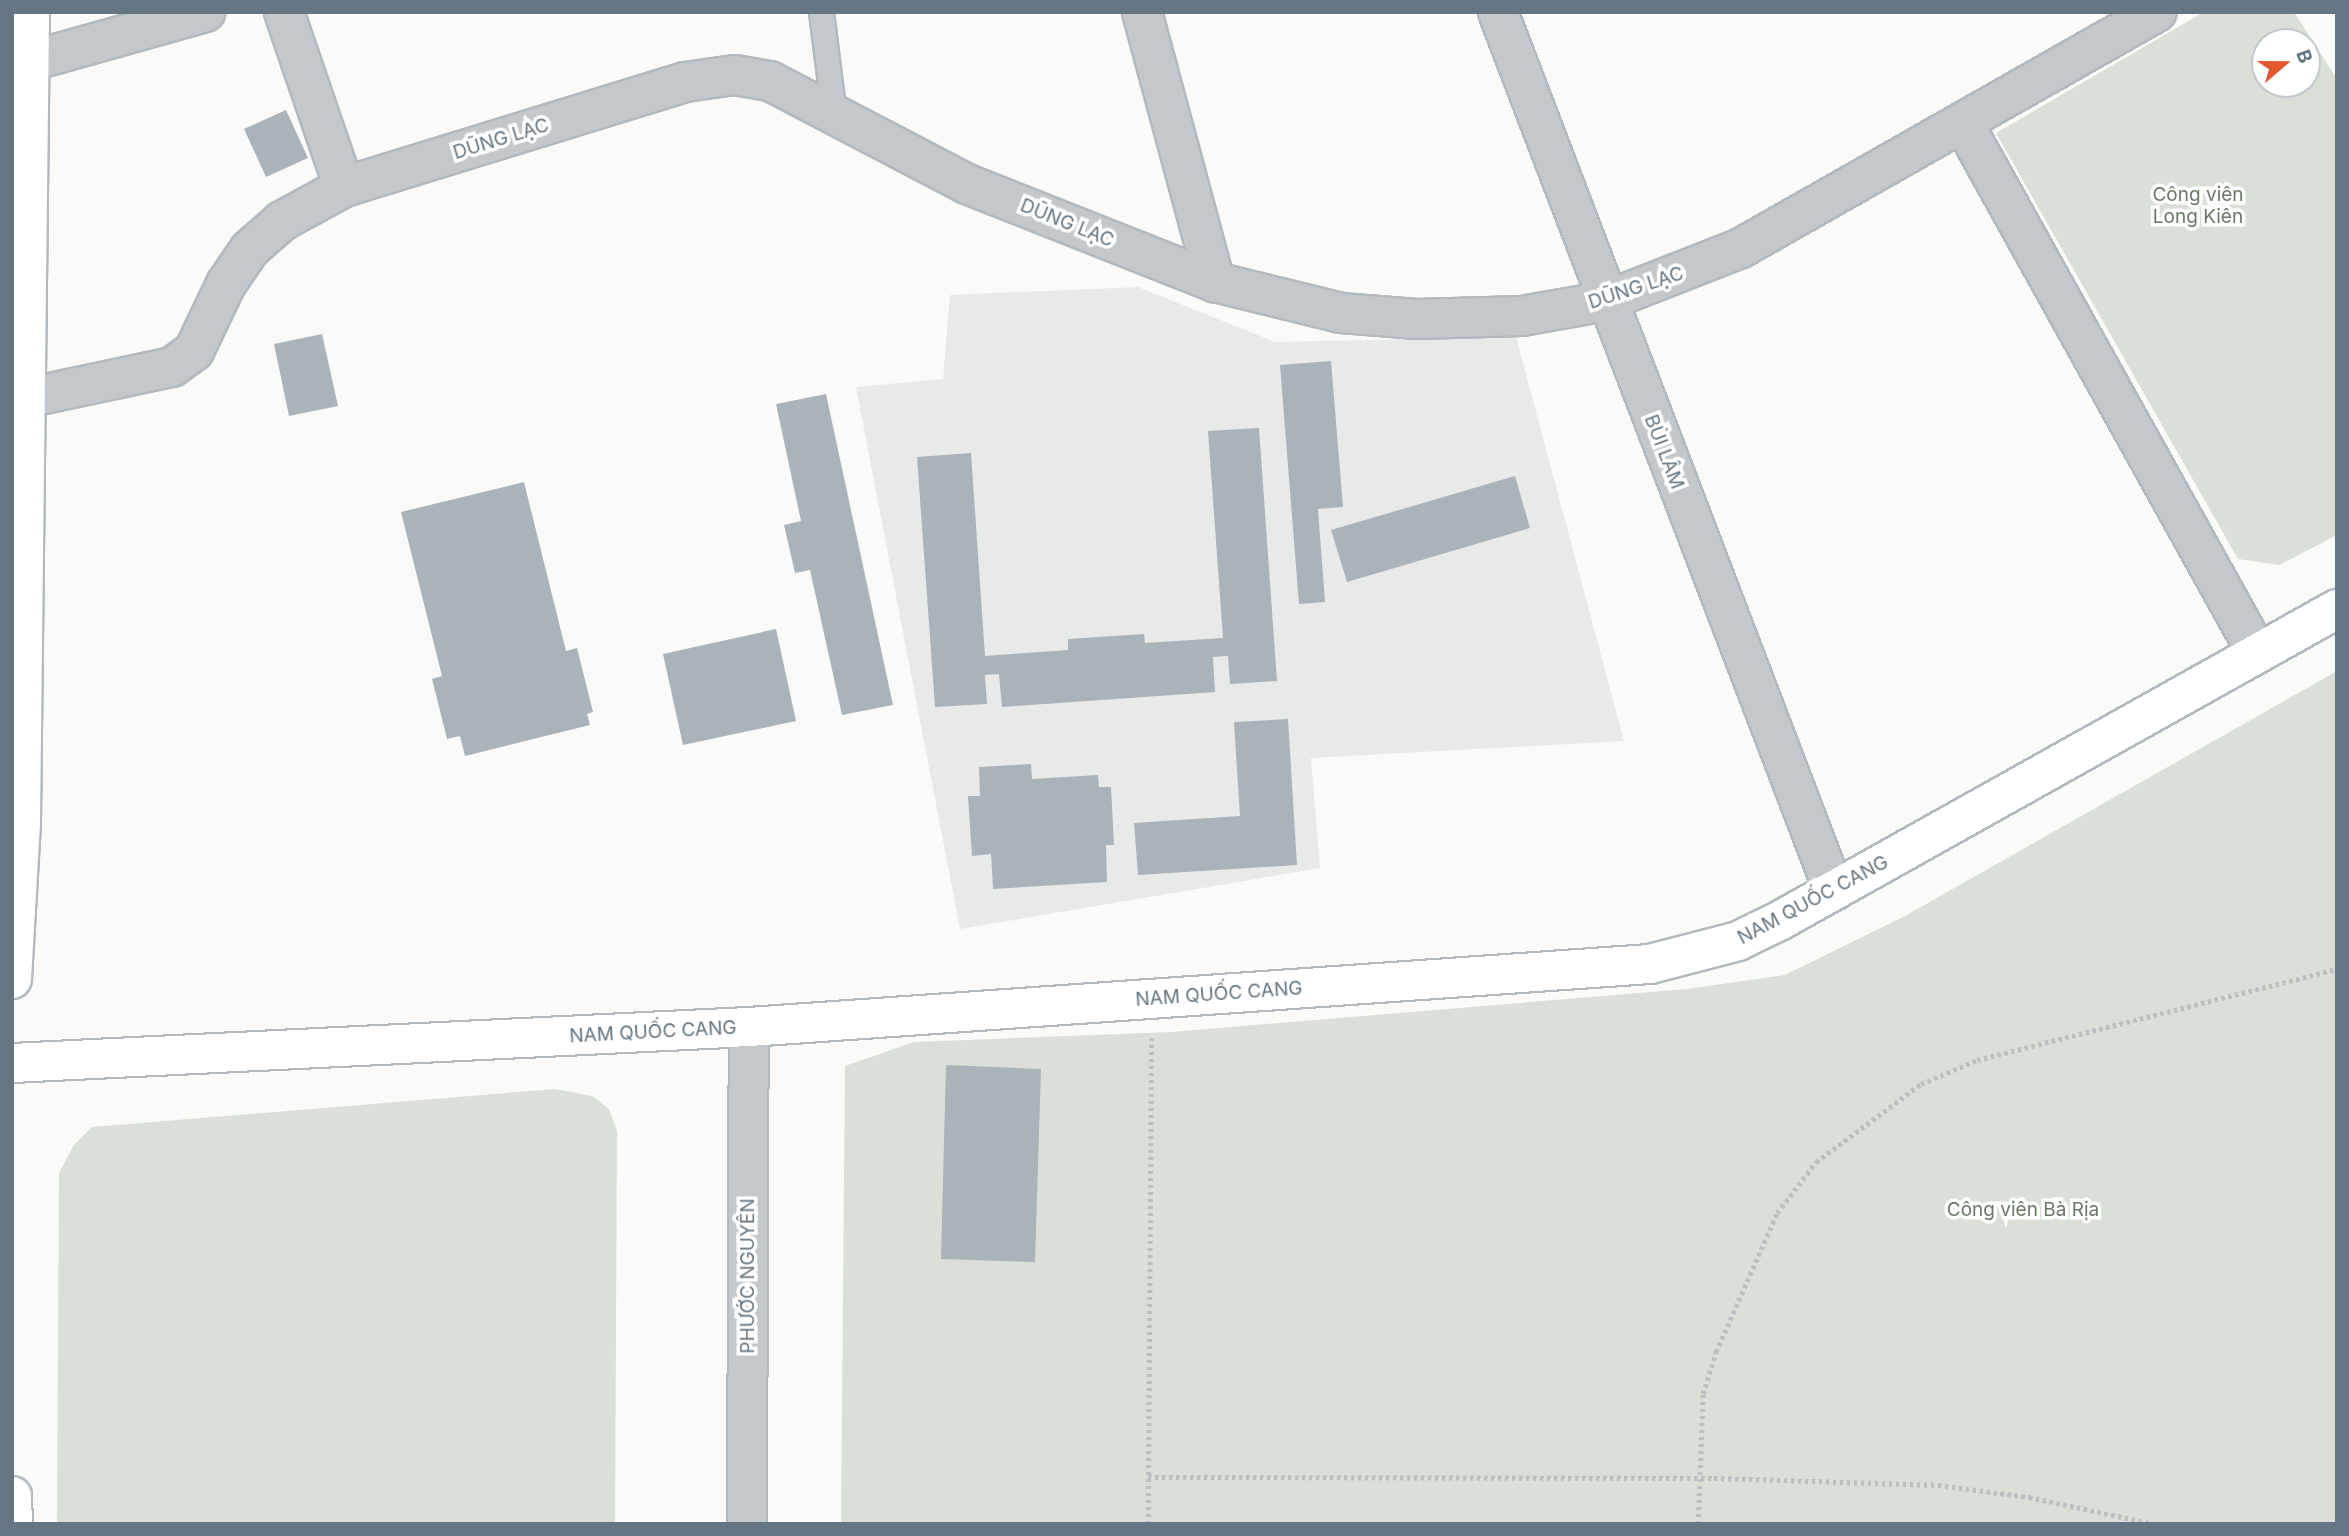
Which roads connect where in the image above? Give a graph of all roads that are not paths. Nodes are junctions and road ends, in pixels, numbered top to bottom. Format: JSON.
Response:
{"nodes":[{"id":1,"x":30,"y":12,"type":"edge"},
{"id":2,"x":205,"y":12,"type":"edge"},
{"id":3,"x":284,"y":12,"type":"edge"},
{"id":4,"x":821,"y":12,"type":"edge"},
{"id":5,"x":1142,"y":12,"type":"edge"},
{"id":6,"x":1498,"y":12,"type":"edge"},
{"id":7,"x":2157,"y":12,"type":"edge"},
{"id":8,"x":21,"y":63,"type":"edge"},
{"id":9,"x":834,"y":115,"type":"junction"},
{"id":10,"x":1963,"y":122,"type":"junction"},
{"id":11,"x":344,"y":187,"type":"junction"},
{"id":12,"x":1215,"y":282,"type":"junction"},
{"id":13,"x":1606,"y":301,"type":"junction"},
{"id":14,"x":19,"y":399,"type":"edge"},
{"id":15,"x":2337,"y":609,"type":"edge"},
{"id":16,"x":2258,"y":654,"type":"junction"},
{"id":17,"x":16,"y":819,"type":"edge"},
{"id":18,"x":1834,"y":891,"type":"junction"},
{"id":19,"x":12,"y":979,"type":"edge"},
{"id":20,"x":749,"y":1027,"type":"junction"},
{"id":21,"x":12,"y":1063,"type":"edge"},
{"id":22,"x":12,"y":1496,"type":"edge"},
{"id":23,"x":13,"y":1524,"type":"edge"},
{"id":24,"x":747,"y":1524,"type":"edge"}],
"edges":[{"from":1,"to":8,"type":"street"},
{"from":2,"to":8,"type":"street"},
{"from":3,"to":11,"type":"street"},
{"from":4,"to":9,"type":"lane"},
{"from":5,"to":12,"type":"street"},
{"from":6,"to":13,"type":"street","name":"BÙI LÂM"},
{"from":7,"to":10,"type":"street","name":"DŨNG LẠC"},
{"from":8,"to":14,"type":"street"},
{"from":9,"to":11,"type":"street","name":"DŨNG LẠC"},
{"from":9,"to":12,"type":"street","name":"DŨNG LẠC"},
{"from":10,"to":13,"type":"street","name":"DŨNG LẠC"},
{"from":10,"to":16,"type":"street"},
{"from":11,"to":14,"type":"street","name":"DŨNG LẠC"},
{"from":12,"to":13,"type":"street","name":"DŨNG LẠC"},
{"from":13,"to":18,"type":"street","name":"BÙI LÂM"},
{"from":14,"to":17,"type":"street"},
{"from":15,"to":16,"type":"street","name":"NAM QUỐC CANG"},
{"from":16,"to":18,"type":"street","name":"NAM QUỐC CANG"},
{"from":17,"to":19,"type":"street"},
{"from":18,"to":20,"type":"street","name":"NAM QUỐC CANG"},
{"from":20,"to":21,"type":"street","name":"NAM QUỐC CANG"},
{"from":20,"to":24,"type":"street","name":"PHƯỚC NGUYÊN"},
{"from":22,"to":23,"type":"street"}]}
